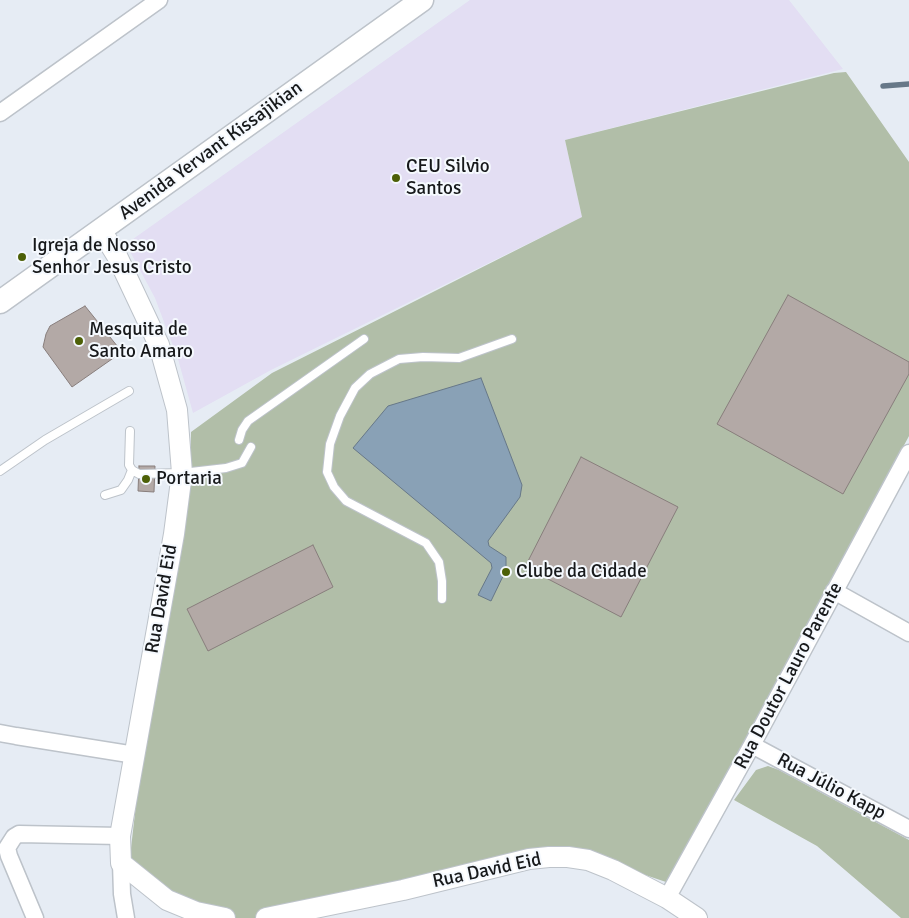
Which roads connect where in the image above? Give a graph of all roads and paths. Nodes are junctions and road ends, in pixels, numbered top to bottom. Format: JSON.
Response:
{"nodes":[{"id":1,"x":159,"y":0,"type":"edge"},
{"id":2,"x":422,"y":0,"type":"edge"},
{"id":3,"x":0,"y":113,"type":"edge"},
{"id":4,"x":101,"y":230,"type":"junction"},
{"id":5,"x":0,"y":302,"type":"edge"},
{"id":6,"x":364,"y":339,"type":"dead end"},
{"id":7,"x":512,"y":340,"type":"dead end"},
{"id":8,"x":129,"y":391,"type":"dead end"},
{"id":9,"x":130,"y":432,"type":"dead end"},
{"id":10,"x":239,"y":440,"type":"dead end"},
{"id":11,"x":251,"y":446,"type":"dead end"},
{"id":12,"x":909,"y":453,"type":"edge"},
{"id":13,"x":132,"y":470,"type":"junction"},
{"id":14,"x":0,"y":471,"type":"edge"},
{"id":15,"x":182,"y":473,"type":"junction"},
{"id":16,"x":105,"y":495,"type":"dead end"},
{"id":17,"x":834,"y":591,"type":"junction"},
{"id":18,"x":442,"y":599,"type":"dead end"},
{"id":19,"x":909,"y":632,"type":"edge"},
{"id":20,"x":0,"y":732,"type":"edge"},
{"id":21,"x":752,"y":745,"type":"junction"},
{"id":22,"x":135,"y":756,"type":"junction"},
{"id":23,"x":909,"y":829,"type":"edge"},
{"id":24,"x":120,"y":836,"type":"junction"},
{"id":25,"x":121,"y":862,"type":"junction"},
{"id":26,"x":667,"y":898,"type":"junction"},
{"id":27,"x":35,"y":918,"type":"edge"},
{"id":28,"x":126,"y":918,"type":"edge"},
{"id":29,"x":225,"y":918,"type":"edge"},
{"id":30,"x":266,"y":918,"type":"edge"},
{"id":31,"x":697,"y":918,"type":"edge"}],
"edges":[{"from":1,"to":3,"type":"street"},
{"from":2,"to":4,"type":"main road","name":"Avenida Yervant Kissajikian"},
{"from":4,"to":5,"type":"main road","name":"Avenida Yervant Kissajikian"},
{"from":4,"to":15,"type":"street","name":"Rua David Eid"},
{"from":6,"to":10,"type":"lane"},
{"from":7,"to":18,"type":"lane"},
{"from":8,"to":14,"type":"lane"},
{"from":9,"to":13,"type":"lane"},
{"from":11,"to":15,"type":"lane"},
{"from":12,"to":17,"type":"street","name":"Rua Doutor Lauro Parente"},
{"from":13,"to":15,"type":"lane"},
{"from":13,"to":16,"type":"lane"},
{"from":15,"to":22,"type":"street","name":"Rua David Eid"},
{"from":17,"to":19,"type":"street"},
{"from":17,"to":21,"type":"street","name":"Rua Doutor Lauro Parente"},
{"from":20,"to":22,"type":"street"},
{"from":21,"to":23,"type":"street","name":"Rua Júlio Kapp"},
{"from":21,"to":26,"type":"street","name":"Rua Doutor Lauro Parente"},
{"from":22,"to":24,"type":"street","name":"Rua David Eid"},
{"from":24,"to":25,"type":"street","name":"Rua David Eid"},
{"from":24,"to":27,"type":"street"},
{"from":25,"to":28,"type":"street"},
{"from":25,"to":29,"type":"street"},
{"from":26,"to":30,"type":"street","name":"Rua David Eid"},
{"from":26,"to":31,"type":"street","name":"Rua David Eid"}]}
